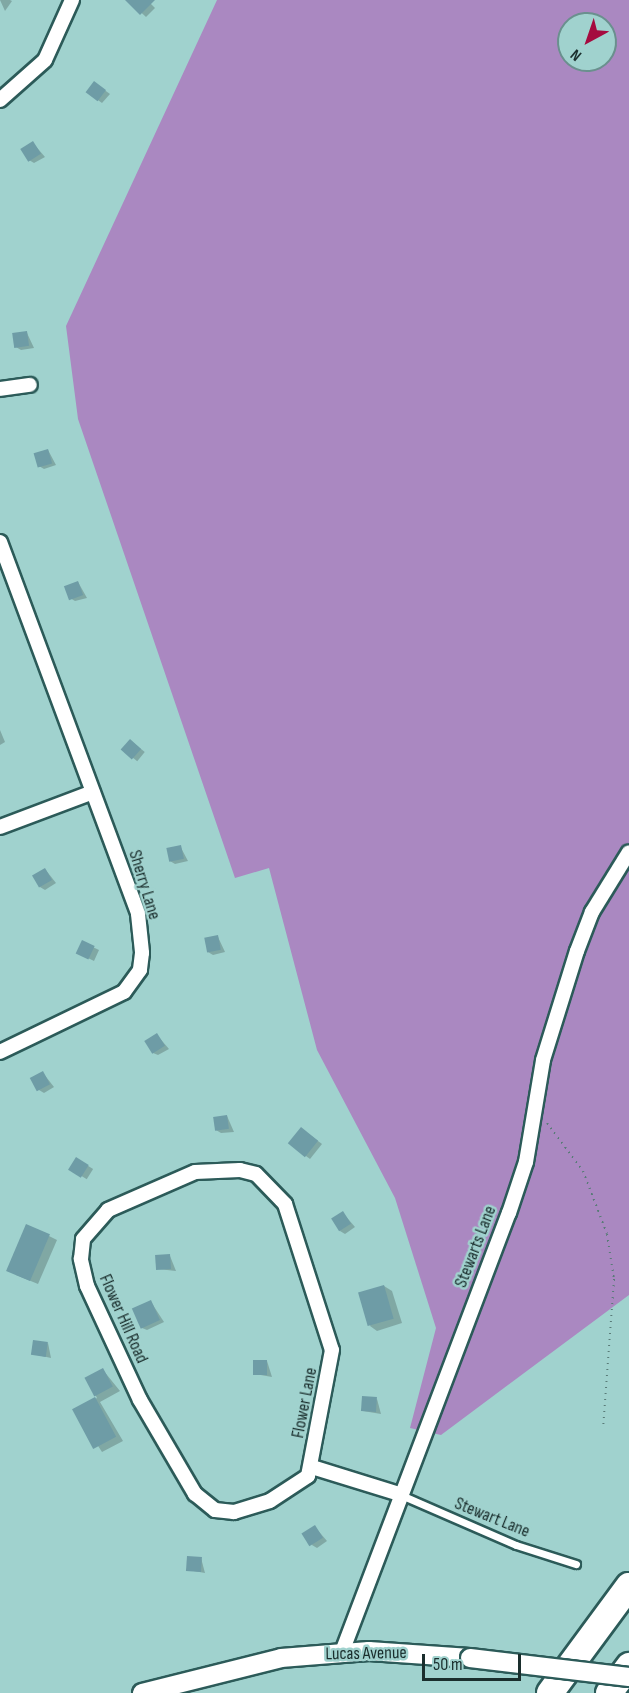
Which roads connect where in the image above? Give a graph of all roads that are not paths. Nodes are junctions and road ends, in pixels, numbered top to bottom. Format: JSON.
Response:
{"nodes":[{"id":1,"x":72,"y":0,"type":"edge"},
{"id":2,"x":0,"y":100,"type":"edge"},
{"id":3,"x":30,"y":385,"type":"dead end"},
{"id":4,"x":0,"y":389,"type":"edge"},
{"id":5,"x":0,"y":542,"type":"edge"},
{"id":6,"x":93,"y":792,"type":"junction"},
{"id":7,"x":0,"y":827,"type":"edge"},
{"id":8,"x":629,"y":852,"type":"edge"},
{"id":9,"x":0,"y":1052,"type":"edge"},
{"id":10,"x":322,"y":1310,"type":"joint"},
{"id":11,"x":312,"y":1467,"type":"junction"},
{"id":12,"x":195,"y":1494,"type":"joint"},
{"id":13,"x":399,"y":1494,"type":"junction"},
{"id":14,"x":576,"y":1564,"type":"dead end"},
{"id":15,"x":629,"y":1586,"type":"edge"},
{"id":16,"x":342,"y":1652,"type":"junction"},
{"id":17,"x":629,"y":1665,"type":"edge"},
{"id":18,"x":629,"y":1677,"type":"edge"},
{"id":19,"x":142,"y":1693,"type":"edge"},
{"id":20,"x":550,"y":1693,"type":"edge"},
{"id":21,"x":609,"y":1693,"type":"edge"}],
"edges":[{"from":1,"to":2,"type":"street"},
{"from":3,"to":4,"type":"street"},
{"from":5,"to":6,"type":"street","name":"Sherry Lane"},
{"from":6,"to":7,"type":"street"},
{"from":6,"to":9,"type":"street","name":"Sherry Lane"},
{"from":8,"to":13,"type":"street","name":"Stewarts Lane"},
{"from":10,"to":11,"type":"street","name":"Flower Lane"},
{"from":10,"to":12,"type":"street","name":"Flower Hill Road"},
{"from":11,"to":12,"type":"street","name":"Flower Lane"},
{"from":11,"to":13,"type":"street","name":"Flower Lane"},
{"from":13,"to":14,"type":"lane","name":"Stewart Lane"},
{"from":13,"to":16,"type":"street","name":"Stewarts Lane"},
{"from":15,"to":20,"type":"highway"},
{"from":16,"to":18,"type":"street","name":"Lucas Avenue","bridge":true},
{"from":16,"to":19,"type":"street","name":"Lucas Avenue"},
{"from":17,"to":21,"type":"highway"}]}
